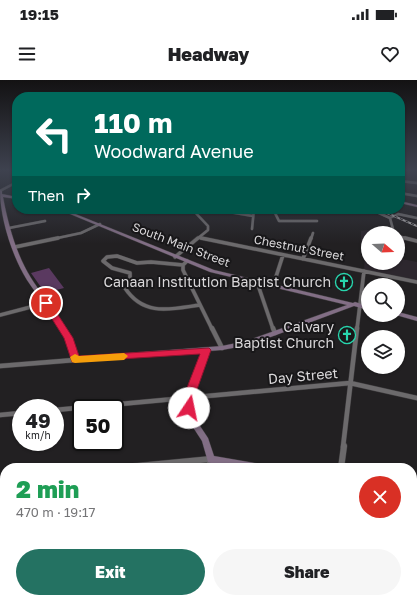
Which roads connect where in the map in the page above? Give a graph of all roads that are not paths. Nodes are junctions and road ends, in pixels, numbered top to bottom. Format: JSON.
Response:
{"nodes":[{"id":1,"x":0,"y":195,"type":"edge"},
{"id":2,"x":12,"y":197,"type":"edge"},
{"id":3,"x":405,"y":203,"type":"edge"},
{"id":4,"x":417,"y":206,"type":"edge"},
{"id":5,"x":73,"y":214,"type":"edge"},
{"id":6,"x":197,"y":214,"type":"edge"},
{"id":7,"x":241,"y":214,"type":"edge"},
{"id":8,"x":276,"y":214,"type":"edge"},
{"id":9,"x":381,"y":214,"type":"edge"},
{"id":10,"x":253,"y":216,"type":"joint"},
{"id":11,"x":390,"y":218,"type":"junction"},
{"id":12,"x":417,"y":218,"type":"edge"},
{"id":13,"x":44,"y":221,"type":"dead end"},
{"id":14,"x":317,"y":221,"type":"dead end"},
{"id":15,"x":100,"y":224,"type":"junction"},
{"id":16,"x":392,"y":226,"type":"edge"},
{"id":17,"x":10,"y":228,"type":"junction"},
{"id":18,"x":252,"y":229,"type":"dead end"},
{"id":19,"x":312,"y":233,"type":"dead end"},
{"id":20,"x":201,"y":238,"type":"junction"},
{"id":21,"x":405,"y":238,"type":"edge"},
{"id":22,"x":417,"y":241,"type":"edge"},
{"id":23,"x":15,"y":247,"type":"junction"},
{"id":24,"x":283,"y":255,"type":"junction"},
{"id":25,"x":175,"y":257,"type":"junction"},
{"id":26,"x":303,"y":259,"type":"junction"},
{"id":27,"x":185,"y":263,"type":"junction"},
{"id":28,"x":364,"y":271,"type":"junction"},
{"id":29,"x":257,"y":282,"type":"junction"},
{"id":30,"x":417,"y":282,"type":"edge"},
{"id":31,"x":273,"y":286,"type":"junction"},
{"id":32,"x":46,"y":303,"type":"junction"},
{"id":33,"x":200,"y":305,"type":"junction"},
{"id":34,"x":357,"y":305,"type":"junction"},
{"id":35,"x":361,"y":306,"type":"edge"},
{"id":36,"x":0,"y":315,"type":"edge"},
{"id":37,"x":405,"y":316,"type":"edge"},
{"id":38,"x":417,"y":319,"type":"edge"},
{"id":39,"x":275,"y":333,"type":"junction"},
{"id":40,"x":222,"y":348,"type":"junction"},
{"id":41,"x":206,"y":350,"type":"junction"},
{"id":42,"x":75,"y":360,"type":"junction"},
{"id":43,"x":0,"y":366,"type":"edge"},
{"id":44,"x":350,"y":383,"type":"junction"},
{"id":45,"x":189,"y":398,"type":"junction"},
{"id":46,"x":417,"y":398,"type":"edge"},
{"id":47,"x":64,"y":409,"type":"edge"},
{"id":48,"x":12,"y":414,"type":"edge"},
{"id":49,"x":0,"y":415,"type":"edge"},
{"id":50,"x":211,"y":459,"type":"junction"},
{"id":51,"x":169,"y":463,"type":"edge"},
{"id":52,"x":210,"y":463,"type":"edge"},
{"id":53,"x":233,"y":463,"type":"edge"},
{"id":54,"x":342,"y":463,"type":"edge"}],
"edges":[{"from":1,"to":2,"type":"main road"},
{"from":1,"to":17,"type":"main road"},
{"from":3,"to":4,"type":"main road"},
{"from":5,"to":15,"type":"main road","name":"South Main Street"},
{"from":6,"to":20,"type":"street"},
{"from":7,"to":10,"type":"street"},
{"from":8,"to":14,"type":"street"},
{"from":9,"to":11,"type":"street"},
{"from":10,"to":18,"type":"street"},
{"from":11,"to":12,"type":"street"},
{"from":11,"to":16,"type":"street"},
{"from":13,"to":17,"type":"street"},
{"from":15,"to":23,"type":"street"},
{"from":15,"to":25,"type":"main road","name":"South Main Street"},
{"from":17,"to":23,"type":"main road"},
{"from":19,"to":26,"type":"street"},
{"from":20,"to":24,"type":"street","name":"Chestnut Street"},
{"from":20,"to":25,"type":"street"},
{"from":21,"to":22,"type":"street"},
{"from":23,"to":32,"type":"main road"},
{"from":24,"to":26,"type":"street","name":"Chestnut Street"},
{"from":24,"to":31,"type":"street"},
{"from":25,"to":27,"type":"main road","name":"South Main Street"},
{"from":26,"to":28,"type":"street","name":"Chestnut Street"},
{"from":27,"to":29,"type":"main road","name":"South Main Street"},
{"from":27,"to":33,"type":"street"},
{"from":27,"to":33,"type":"street"},
{"from":28,"to":30,"type":"street","name":"Chestnut Street"},
{"from":28,"to":34,"type":"street"},
{"from":29,"to":31,"type":"main road","name":"South Main Street"},
{"from":29,"to":39,"type":"street"},
{"from":31,"to":34,"type":"main road","name":"South Main Street"},
{"from":32,"to":36,"type":"street"},
{"from":32,"to":42,"type":"main road"},
{"from":33,"to":40,"type":"street"},
{"from":34,"to":35,"type":"main road","name":"South Main Street"},
{"from":34,"to":39,"type":"main road"},
{"from":34,"to":44,"type":"street"},
{"from":37,"to":38,"type":"main road"},
{"from":39,"to":40,"type":"main road"},
{"from":40,"to":41,"type":"main road"},
{"from":41,"to":42,"type":"main road"},
{"from":41,"to":45,"type":"main road"},
{"from":42,"to":43,"type":"street"},
{"from":44,"to":45,"type":"street","name":"Day Street"},
{"from":44,"to":46,"type":"street","name":"Day Street"},
{"from":44,"to":54,"type":"street"},
{"from":45,"to":47,"type":"street","name":"Day Street"},
{"from":45,"to":50,"type":"main road"},
{"from":48,"to":49,"type":"street"},
{"from":50,"to":51,"type":"street"},
{"from":50,"to":52,"type":"street"},
{"from":50,"to":53,"type":"main road"}]}
